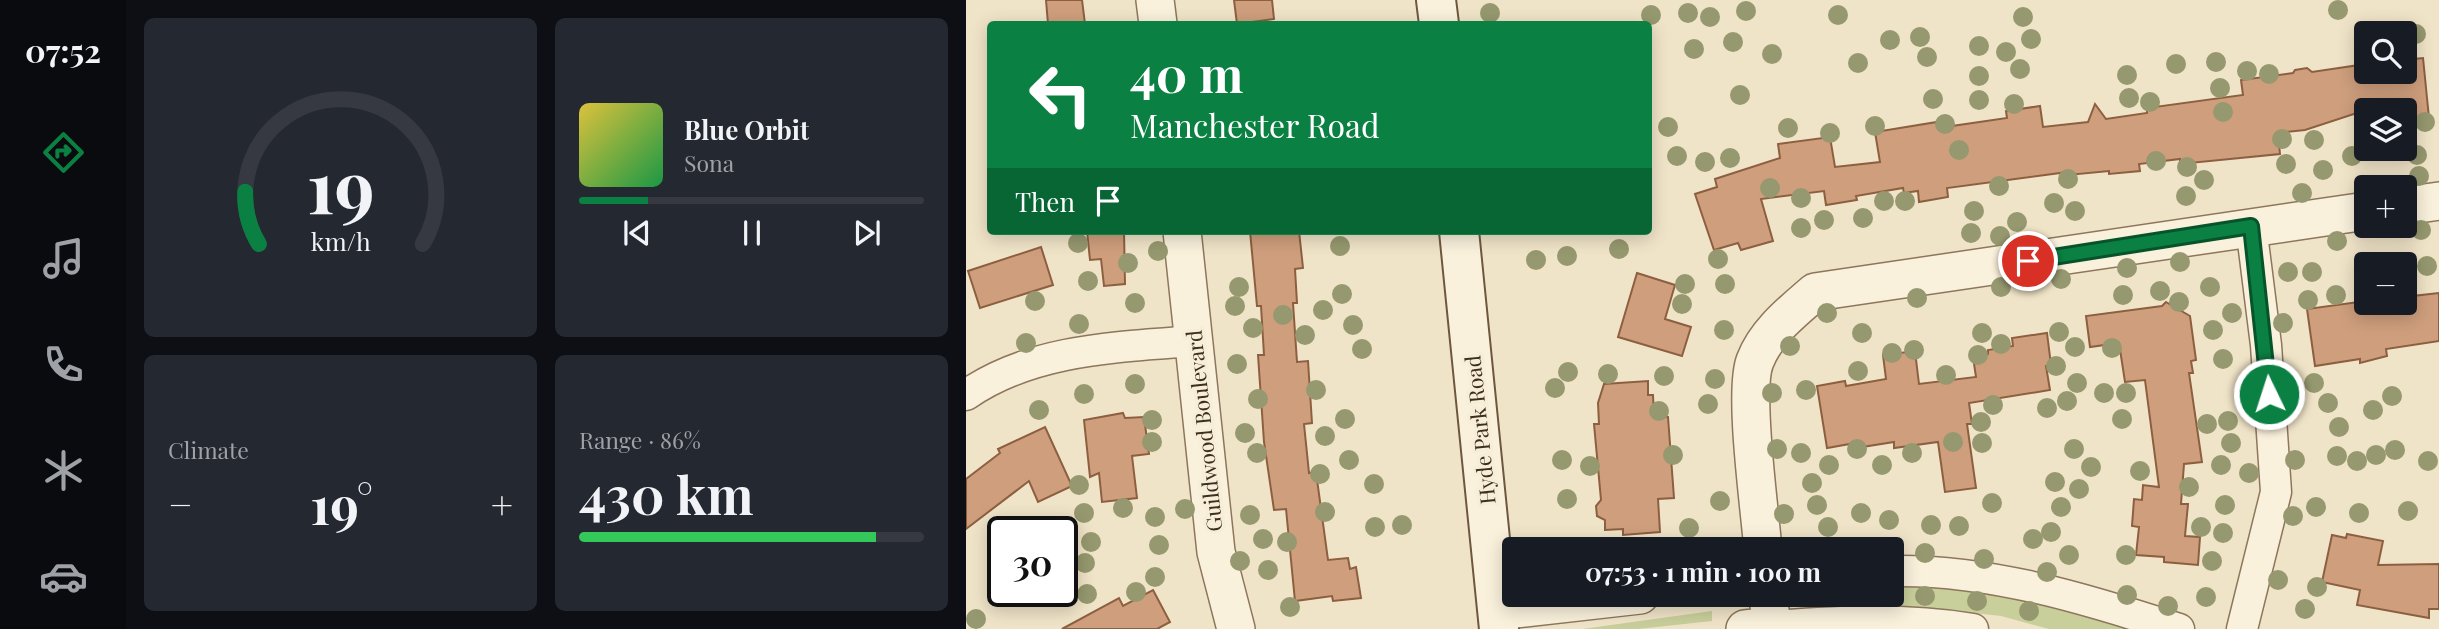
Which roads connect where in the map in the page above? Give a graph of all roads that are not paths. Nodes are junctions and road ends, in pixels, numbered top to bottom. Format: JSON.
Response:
{"nodes":[{"id":1,"x":1155,"y":0,"type":"edge"},
{"id":2,"x":1437,"y":0,"type":"edge"},
{"id":3,"x":1158,"y":21,"type":"edge"},
{"id":4,"x":1439,"y":21,"type":"edge"},
{"id":5,"x":2439,"y":201,"type":"edge"},
{"id":6,"x":2417,"y":204,"type":"edge"},
{"id":7,"x":2354,"y":213,"type":"edge"},
{"id":8,"x":2251,"y":226,"type":"junction"},
{"id":9,"x":1182,"y":235,"type":"edge"},
{"id":10,"x":1460,"y":235,"type":"edge"},
{"id":11,"x":1195,"y":341,"type":"junction"},
{"id":12,"x":966,"y":395,"type":"edge"},
{"id":13,"x":1762,"y":537,"type":"edge"},
{"id":14,"x":1904,"y":571,"type":"edge"},
{"id":15,"x":1572,"y":607,"type":"edge"},
{"id":16,"x":1498,"y":620,"type":"edge"},
{"id":17,"x":1765,"y":620,"type":"edge"},
{"id":18,"x":1236,"y":629,"type":"edge"},
{"id":19,"x":1973,"y":629,"type":"edge"},
{"id":20,"x":2179,"y":629,"type":"edge"},
{"id":21,"x":2242,"y":629,"type":"edge"}],
"edges":[{"from":1,"to":3,"type":"street"},
{"from":2,"to":4,"type":"main road"},
{"from":5,"to":6,"type":"street"},
{"from":7,"to":8,"type":"street"},
{"from":8,"to":13,"type":"street"},
{"from":8,"to":21,"type":"street"},
{"from":9,"to":11,"type":"street","name":"Guildwood Boulevard"},
{"from":10,"to":16,"type":"main road","name":"Hyde Park Road"},
{"from":11,"to":12,"type":"street"},
{"from":11,"to":18,"type":"street","name":"Guildwood Boulevard"},
{"from":14,"to":20,"type":"street"},
{"from":15,"to":16,"type":"street"},
{"from":17,"to":19,"type":"street"}]}
